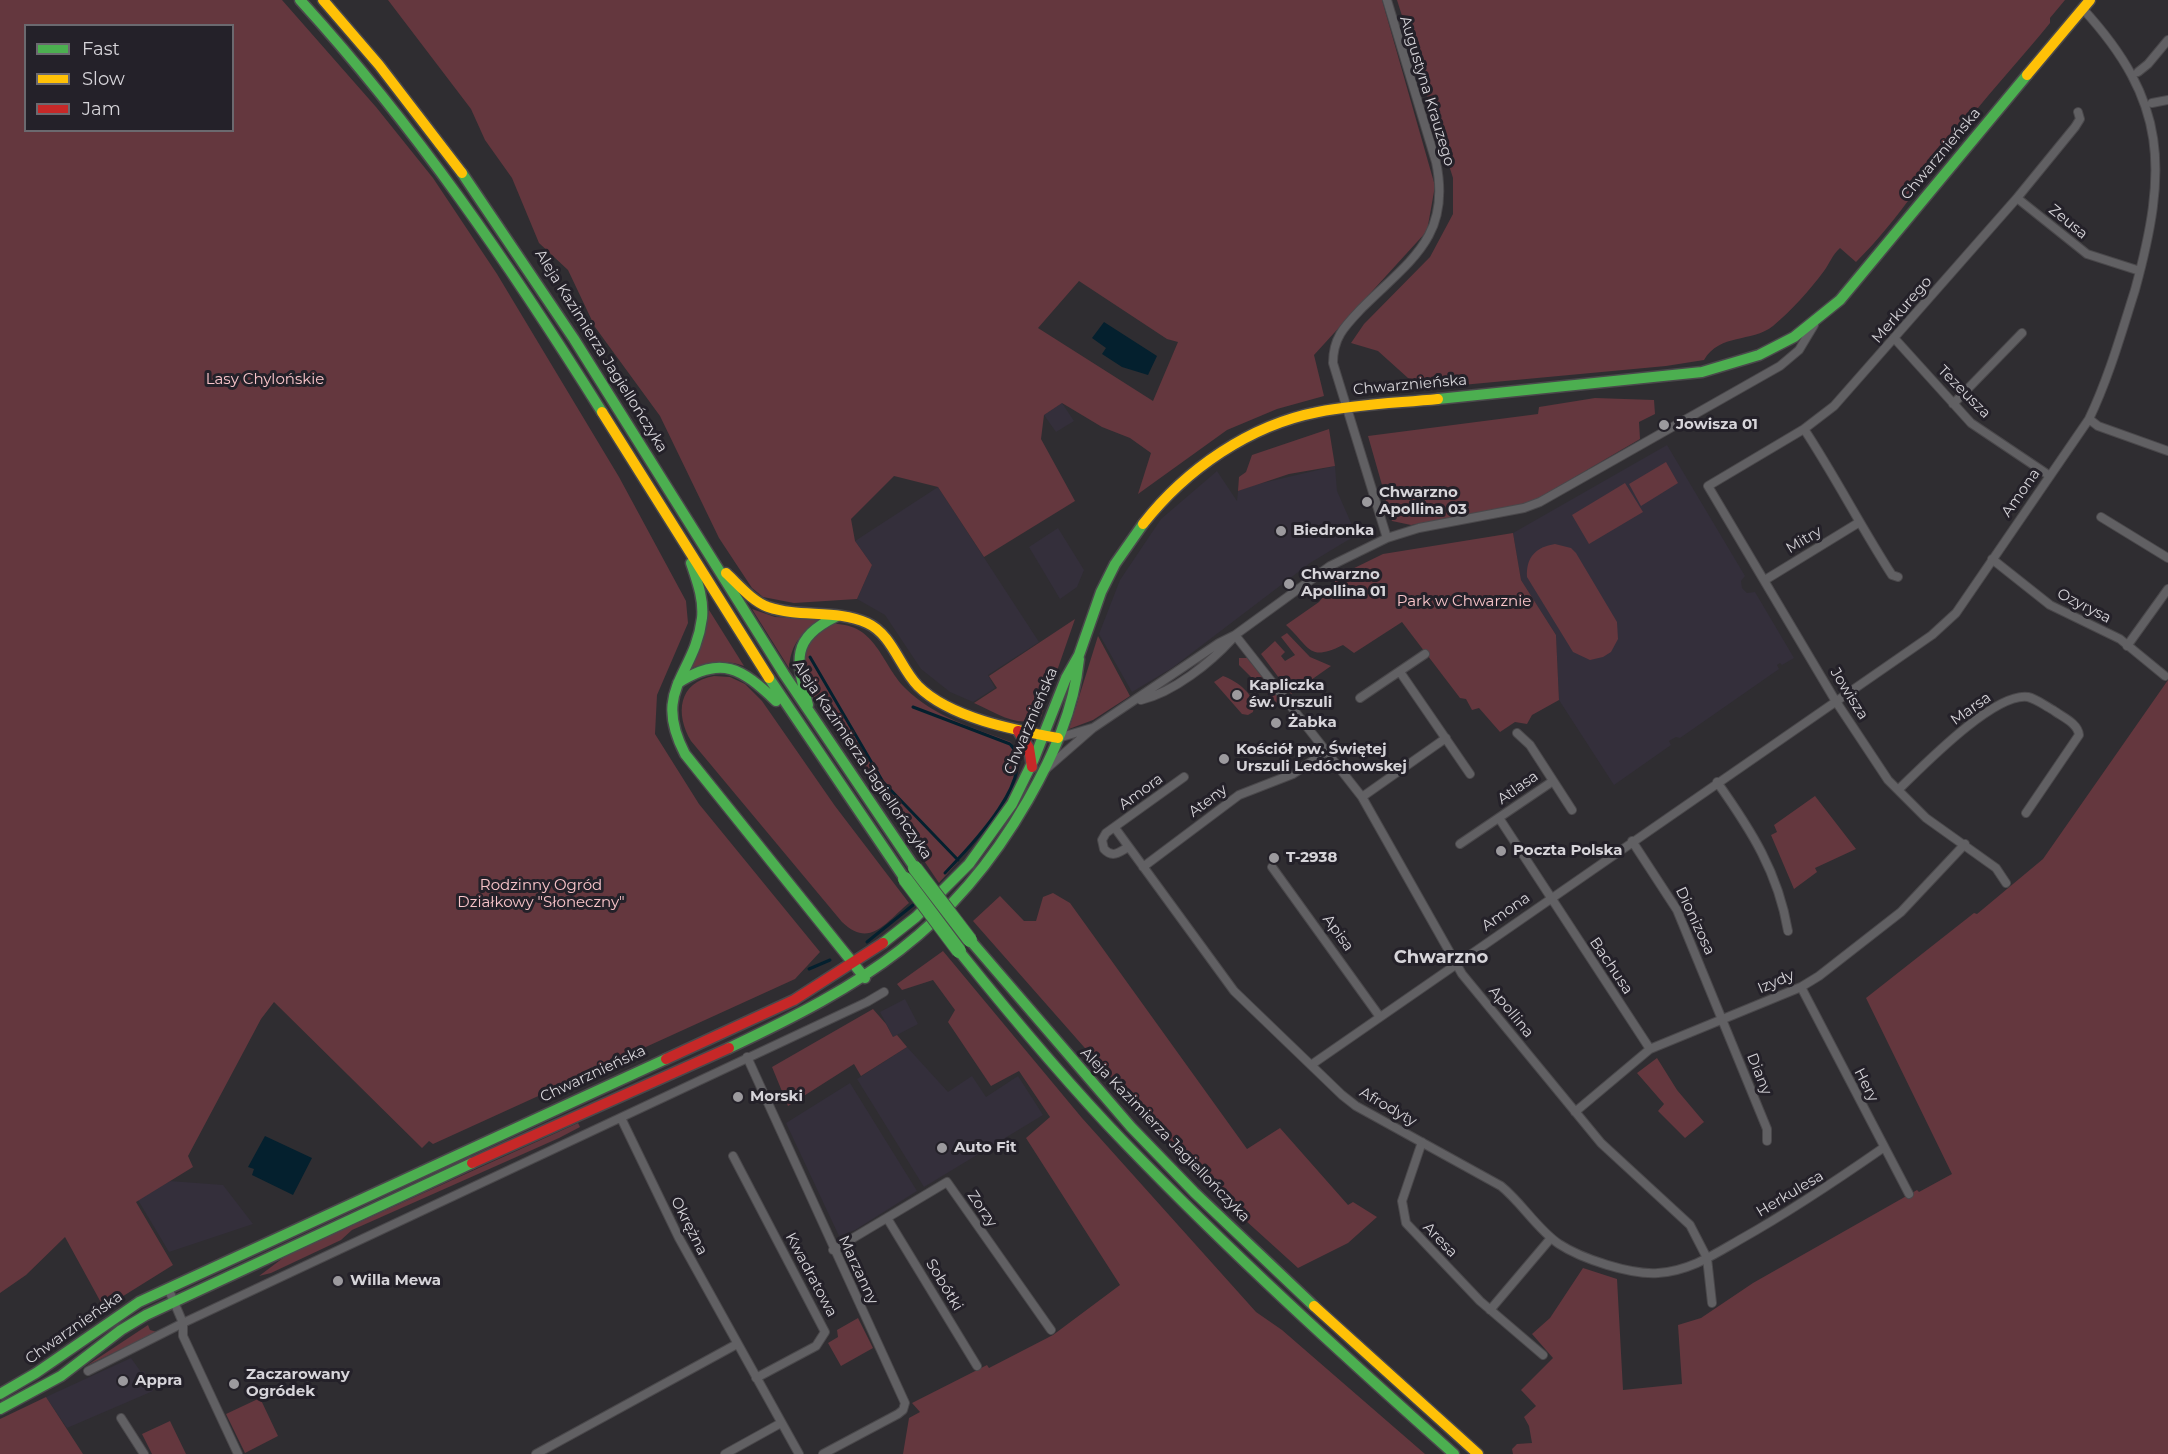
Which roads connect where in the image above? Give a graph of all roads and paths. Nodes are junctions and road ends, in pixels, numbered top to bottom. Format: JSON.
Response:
{"nodes":[{"id":1,"x":300,"y":0,"type":"edge"},
{"id":2,"x":323,"y":0,"type":"edge"},
{"id":3,"x":1387,"y":0,"type":"edge"},
{"id":4,"x":2086,"y":4,"type":"edge"},
{"id":5,"x":2168,"y":40,"type":"edge"},
{"id":6,"x":2138,"y":72,"type":"junction"},
{"id":7,"x":2168,"y":100,"type":"edge"},
{"id":8,"x":2152,"y":103,"type":"junction"},
{"id":9,"x":2078,"y":112,"type":"dead end"},
{"id":10,"x":2017,"y":198,"type":"junction"},
{"id":11,"x":2140,"y":271,"type":"junction"},
{"id":12,"x":1814,"y":325,"type":"junction"},
{"id":13,"x":2022,"y":333,"type":"dead end"},
{"id":14,"x":1895,"y":339,"type":"junction"},
{"id":15,"x":1953,"y":404,"type":"junction"},
{"id":16,"x":1346,"y":407,"type":"junction"},
{"id":17,"x":2090,"y":419,"type":"junction"},
{"id":18,"x":1804,"y":429,"type":"junction"},
{"id":19,"x":2168,"y":451,"type":"edge"},
{"id":20,"x":2050,"y":476,"type":"junction"},
{"id":21,"x":1708,"y":486,"type":"joint"},
{"id":22,"x":2102,"y":517,"type":"dead end"},
{"id":23,"x":1858,"y":523,"type":"junction"},
{"id":24,"x":1387,"y":538,"type":"junction"},
{"id":25,"x":688,"y":549,"type":"junction"},
{"id":26,"x":709,"y":557,"type":"junction"},
{"id":27,"x":2168,"y":558,"type":"edge"},
{"id":28,"x":1992,"y":559,"type":"junction"},
{"id":29,"x":1898,"y":577,"type":"dead end"},
{"id":30,"x":1765,"y":580,"type":"junction"},
{"id":31,"x":2168,"y":589,"type":"edge"},
{"id":32,"x":839,"y":616,"type":"junction"},
{"id":33,"x":1235,"y":635,"type":"junction"},
{"id":34,"x":2127,"y":646,"type":"junction"},
{"id":35,"x":1425,"y":654,"type":"dead end"},
{"id":36,"x":1400,"y":672,"type":"junction"},
{"id":37,"x":2165,"y":676,"type":"dead end"},
{"id":38,"x":678,"y":683,"type":"junction"},
{"id":39,"x":1360,"y":698,"type":"dead end"},
{"id":40,"x":1835,"y":700,"type":"junction"},
{"id":41,"x":794,"y":718,"type":"junction"},
{"id":42,"x":812,"y":718,"type":"junction"},
{"id":43,"x":1093,"y":728,"type":"junction"},
{"id":44,"x":1018,"y":731,"type":"junction"},
{"id":45,"x":1517,"y":734,"type":"dead end"},
{"id":46,"x":1051,"y":738,"type":"junction"},
{"id":47,"x":1446,"y":738,"type":"junction"},
{"id":48,"x":1327,"y":751,"type":"junction"},
{"id":49,"x":1038,"y":768,"type":"junction"},
{"id":50,"x":1470,"y":774,"type":"dead end"},
{"id":51,"x":1184,"y":777,"type":"dead end"},
{"id":52,"x":1553,"y":781,"type":"junction"},
{"id":53,"x":1717,"y":782,"type":"junction"},
{"id":54,"x":1898,"y":790,"type":"junction"},
{"id":55,"x":1362,"y":797,"type":"junction"},
{"id":56,"x":1572,"y":810,"type":"dead end"},
{"id":57,"x":2026,"y":813,"type":"dead end"},
{"id":58,"x":1499,"y":818,"type":"junction"},
{"id":59,"x":1114,"y":828,"type":"junction"},
{"id":60,"x":1632,"y":841,"type":"junction"},
{"id":61,"x":1460,"y":844,"type":"dead end"},
{"id":62,"x":1965,"y":844,"type":"junction"},
{"id":63,"x":1128,"y":847,"type":"junction"},
{"id":64,"x":1143,"y":867,"type":"junction"},
{"id":65,"x":1272,"y":867,"type":"dead end"},
{"id":66,"x":2006,"y":883,"type":"dead end"},
{"id":67,"x":1549,"y":898,"type":"junction"},
{"id":68,"x":1788,"y":931,"type":"dead end"},
{"id":69,"x":856,"y":963,"type":"junction"},
{"id":70,"x":1456,"y":964,"type":"junction"},
{"id":71,"x":865,"y":978,"type":"junction"},
{"id":72,"x":1801,"y":987,"type":"junction"},
{"id":73,"x":884,"y":992,"type":"dead end"},
{"id":74,"x":1380,"y":1017,"type":"junction"},
{"id":75,"x":1722,"y":1019,"type":"junction"},
{"id":76,"x":1650,"y":1049,"type":"junction"},
{"id":77,"x":747,"y":1058,"type":"junction"},
{"id":78,"x":1311,"y":1065,"type":"junction"},
{"id":79,"x":1575,"y":1112,"type":"junction"},
{"id":80,"x":621,"y":1118,"type":"junction"},
{"id":81,"x":1767,"y":1141,"type":"dead end"},
{"id":82,"x":1422,"y":1142,"type":"junction"},
{"id":83,"x":1883,"y":1148,"type":"junction"},
{"id":84,"x":733,"y":1156,"type":"dead end"},
{"id":85,"x":1909,"y":1194,"type":"dead end"},
{"id":86,"x":887,"y":1218,"type":"junction"},
{"id":87,"x":1551,"y":1238,"type":"junction"},
{"id":88,"x":833,"y":1250,"type":"junction"},
{"id":89,"x":1707,"y":1258,"type":"junction"},
{"id":90,"x":171,"y":1295,"type":"junction"},
{"id":91,"x":1712,"y":1303,"type":"dead end"},
{"id":92,"x":1490,"y":1310,"type":"junction"},
{"id":93,"x":183,"y":1323,"type":"junction"},
{"id":94,"x":1051,"y":1330,"type":"dead end"},
{"id":95,"x":737,"y":1344,"type":"junction"},
{"id":96,"x":1543,"y":1355,"type":"dead end"},
{"id":97,"x":977,"y":1366,"type":"dead end"},
{"id":98,"x":88,"y":1371,"type":"dead end"},
{"id":99,"x":756,"y":1378,"type":"junction"},
{"id":100,"x":0,"y":1394,"type":"edge"},
{"id":101,"x":0,"y":1409,"type":"edge"},
{"id":102,"x":122,"y":1418,"type":"dead end"},
{"id":103,"x":781,"y":1423,"type":"junction"},
{"id":104,"x":144,"y":1454,"type":"edge"},
{"id":105,"x":238,"y":1454,"type":"edge"},
{"id":106,"x":536,"y":1454,"type":"edge"},
{"id":107,"x":725,"y":1454,"type":"edge"},
{"id":108,"x":799,"y":1454,"type":"edge"},
{"id":109,"x":823,"y":1454,"type":"edge"},
{"id":110,"x":1454,"y":1454,"type":"edge"},
{"id":111,"x":1478,"y":1454,"type":"edge"}],
"edges":[{"from":1,"to":25,"type":"main road","name":"Aleja Kazimierza Jagiellończyka"},
{"from":2,"to":26,"type":"main road","name":"Aleja Kazimierza Jagiellończyka"},
{"from":3,"to":16,"type":"street","name":"Augustyna Krauzego"},
{"from":4,"to":6,"type":"street","name":"Amona"},
{"from":4,"to":12,"type":"main road","name":"Chwarznieńska"},
{"from":5,"to":6,"type":"street"},
{"from":6,"to":8,"type":"street","name":"Amona"},
{"from":7,"to":8,"type":"street"},
{"from":8,"to":11,"type":"street","name":"Amona"},
{"from":9,"to":10,"type":"street","name":"Merkurego"},
{"from":10,"to":11,"type":"street","name":"Zeusa"},
{"from":10,"to":14,"type":"street","name":"Merkurego"},
{"from":11,"to":17,"type":"street","name":"Amona"},
{"from":12,"to":16,"type":"main road","name":"Chwarznieńska"},
{"from":12,"to":24,"type":"street","name":"Chwarznieńska"},
{"from":13,"to":15,"type":"street"},
{"from":14,"to":15,"type":"street","name":"Tezeusza"},
{"from":14,"to":18,"type":"street","name":"Merkurego"},
{"from":15,"to":20,"type":"street","name":"Tezeusza"},
{"from":16,"to":24,"type":"street","name":"Augustyna Krauzego"},
{"from":16,"to":46,"type":"main road","name":"Chwarznieńska"},
{"from":17,"to":19,"type":"street"},
{"from":17,"to":20,"type":"street","name":"Amona"},
{"from":18,"to":21,"type":"street","name":"Merkurego"},
{"from":18,"to":23,"type":"street"},
{"from":20,"to":28,"type":"street","name":"Amona"},
{"from":21,"to":30,"type":"street","name":"Jowisza"},
{"from":22,"to":27,"type":"street"},
{"from":23,"to":29,"type":"street"},
{"from":23,"to":30,"type":"street","name":"Mitry"},
{"from":24,"to":33,"type":"street","name":"Chwarznieńska"},
{"from":25,"to":38,"type":"main road"},
{"from":25,"to":41,"type":"main road","name":"Aleja Kazimierza Jagiellończyka"},
{"from":26,"to":32,"type":"main road"},
{"from":26,"to":42,"type":"main road","name":"Aleja Kazimierza Jagiellończyka"},
{"from":28,"to":34,"type":"street","name":"Ozyrysa"},
{"from":28,"to":40,"type":"street","name":"Amona"},
{"from":30,"to":40,"type":"street","name":"Jowisza"},
{"from":31,"to":34,"type":"street"},
{"from":32,"to":42,"type":"main road"},
{"from":32,"to":44,"type":"main road"},
{"from":33,"to":43,"type":"street","name":"Chwarznieńska"},
{"from":33,"to":48,"type":"street","name":"Apollina"},
{"from":34,"to":37,"type":"street","name":"Ozyrysa"},
{"from":35,"to":36,"type":"street"},
{"from":36,"to":39,"type":"street"},
{"from":36,"to":47,"type":"street"},
{"from":38,"to":41,"type":"main road"},
{"from":38,"to":69,"type":"main road"},
{"from":40,"to":53,"type":"street","name":"Amona"},
{"from":40,"to":54,"type":"street","name":"Jowisza"},
{"from":41,"to":110,"type":"main road","name":"Aleja Kazimierza Jagiellończyka","bridge":true},
{"from":42,"to":111,"type":"main road","name":"Aleja Kazimierza Jagiellończyka","bridge":true},
{"from":43,"to":46,"type":"street","name":"Chwarznieńska"},
{"from":43,"to":49,"type":"street","name":"Chwarznieńska"},
{"from":44,"to":46,"type":"main road"},
{"from":44,"to":49,"type":"main road"},
{"from":45,"to":52,"type":"street","name":"Atlasa"},
{"from":46,"to":49,"type":"main road","name":"Chwarznieńska"},
{"from":47,"to":50,"type":"street"},
{"from":47,"to":55,"type":"street"},
{"from":48,"to":55,"type":"street","name":"Apollina"},
{"from":48,"to":64,"type":"street","name":"Ateny"},
{"from":49,"to":69,"type":"main road","name":"Chwarznieńska"},
{"from":49,"to":71,"type":"main road","name":"Chwarznieńska"},
{"from":51,"to":59,"type":"street","name":"Amora"},
{"from":52,"to":56,"type":"street","name":"Atlasa"},
{"from":52,"to":58,"type":"street","name":"Atlasa"},
{"from":53,"to":60,"type":"street","name":"Amona"},
{"from":53,"to":68,"type":"street"},
{"from":54,"to":57,"type":"street","name":"Marsa"},
{"from":54,"to":62,"type":"street","name":"Jowisza"},
{"from":55,"to":70,"type":"street","name":"Apollina"},
{"from":58,"to":61,"type":"street","name":"Atlasa"},
{"from":58,"to":67,"type":"street","name":"Atlasa"},
{"from":59,"to":63,"type":"street","name":"Afrodyty"},
{"from":59,"to":63,"type":"street"},
{"from":60,"to":67,"type":"street","name":"Amona"},
{"from":60,"to":75,"type":"street","name":"Dionizosa"},
{"from":62,"to":66,"type":"street","name":"Jowisza"},
{"from":62,"to":72,"type":"street","name":"Izydy"},
{"from":63,"to":64,"type":"street","name":"Afrodyty"},
{"from":64,"to":78,"type":"street","name":"Afrodyty"},
{"from":65,"to":74,"type":"street","name":"Apisa"},
{"from":67,"to":70,"type":"street","name":"Amona"},
{"from":67,"to":76,"type":"street","name":"Bachusa"},
{"from":69,"to":71,"type":"main road"},
{"from":69,"to":90,"type":"main road","name":"Chwarznieńska"},
{"from":70,"to":74,"type":"street","name":"Amona"},
{"from":70,"to":79,"type":"street","name":"Apollina"},
{"from":71,"to":90,"type":"main road","name":"Chwarznieńska"},
{"from":72,"to":75,"type":"street","name":"Izydy"},
{"from":72,"to":83,"type":"street","name":"Hery"},
{"from":73,"to":77,"type":"street"},
{"from":74,"to":78,"type":"street","name":"Amona"},
{"from":75,"to":76,"type":"street","name":"Izydy"},
{"from":75,"to":81,"type":"street","name":"Diany"},
{"from":76,"to":79,"type":"street","name":"Izydy"},
{"from":77,"to":80,"type":"street"},
{"from":77,"to":88,"type":"street","name":"Marzanny"},
{"from":78,"to":82,"type":"street","name":"Afrodyty"},
{"from":79,"to":89,"type":"street","name":"Apollina"},
{"from":80,"to":93,"type":"street"},
{"from":80,"to":95,"type":"street","name":"Okrężna"},
{"from":82,"to":87,"type":"street","name":"Afrodyty"},
{"from":82,"to":92,"type":"street","name":"Aresa"},
{"from":83,"to":85,"type":"street","name":"Hery"},
{"from":83,"to":89,"type":"street","name":"Herkulesa"},
{"from":84,"to":99,"type":"street","name":"Kwadratowa"},
{"from":86,"to":88,"type":"street","name":"Zorzy"},
{"from":86,"to":94,"type":"street","name":"Zorzy"},
{"from":86,"to":97,"type":"street","name":"Sobótki"},
{"from":87,"to":89,"type":"street","name":"Afrodyty"},
{"from":87,"to":92,"type":"street"},
{"from":88,"to":109,"type":"street","name":"Marzanny"},
{"from":89,"to":91,"type":"street","name":"Apollina"},
{"from":90,"to":93,"type":"street"},
{"from":90,"to":100,"type":"main road","name":"Chwarznieńska"},
{"from":90,"to":101,"type":"main road","name":"Chwarznieńska"},
{"from":92,"to":96,"type":"street","name":"Aresa"},
{"from":93,"to":98,"type":"street"},
{"from":93,"to":105,"type":"street"},
{"from":95,"to":99,"type":"street","name":"Okrężna"},
{"from":95,"to":106,"type":"street"},
{"from":99,"to":103,"type":"street","name":"Okrężna"},
{"from":102,"to":104,"type":"street"},
{"from":103,"to":107,"type":"street"},
{"from":103,"to":108,"type":"street","name":"Okrężna"}]}
